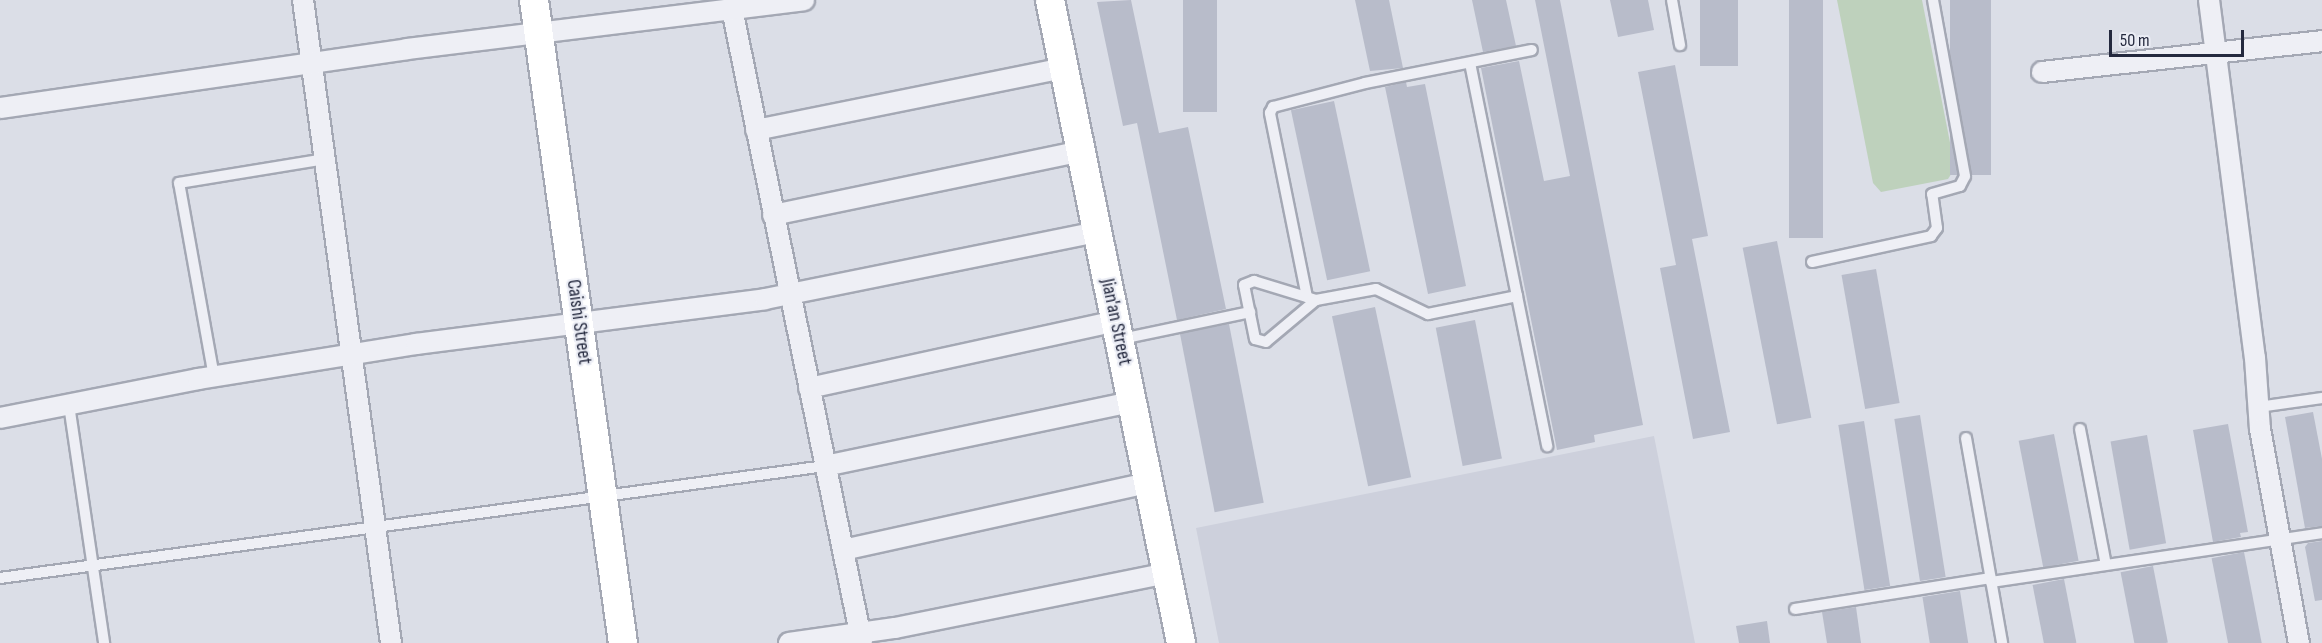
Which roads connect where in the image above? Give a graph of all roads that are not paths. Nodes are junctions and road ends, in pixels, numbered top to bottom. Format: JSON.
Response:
{"nodes":[{"id":1,"x":303,"y":0,"type":"edge"},
{"id":2,"x":534,"y":0,"type":"edge"},
{"id":3,"x":804,"y":0,"type":"edge"},
{"id":4,"x":1050,"y":0,"type":"edge"},
{"id":5,"x":1672,"y":0,"type":"edge"},
{"id":6,"x":1932,"y":0,"type":"edge"},
{"id":7,"x":2209,"y":0,"type":"edge"},
{"id":8,"x":732,"y":9,"type":"junction"},
{"id":9,"x":538,"y":33,"type":"junction"},
{"id":10,"x":2322,"y":41,"type":"edge"},
{"id":11,"x":1680,"y":45,"type":"dead end"},
{"id":12,"x":1532,"y":50,"type":"dead end"},
{"id":13,"x":2215,"y":52,"type":"junction"},
{"id":14,"x":312,"y":62,"type":"junction"},
{"id":15,"x":1470,"y":63,"type":"junction"},
{"id":16,"x":1064,"y":68,"type":"junction"},
{"id":17,"x":2042,"y":72,"type":"dead end"},
{"id":18,"x":0,"y":108,"type":"edge"},
{"id":19,"x":756,"y":130,"type":"junction"},
{"id":20,"x":1081,"y":151,"type":"junction"},
{"id":21,"x":325,"y":159,"type":"junction"},
{"id":22,"x":773,"y":215,"type":"junction"},
{"id":23,"x":1098,"y":232,"type":"junction"},
{"id":24,"x":1812,"y":262,"type":"dead end"},
{"id":25,"x":790,"y":295,"type":"junction"},
{"id":26,"x":1517,"y":296,"type":"junction"},
{"id":27,"x":1312,"y":299,"type":"junction"},
{"id":28,"x":1250,"y":312,"type":"junction"},
{"id":29,"x":579,"y":323,"type":"junction"},
{"id":30,"x":1118,"y":330,"type":"junction"},
{"id":31,"x":352,"y":355,"type":"junction"},
{"id":32,"x":213,"y":377,"type":"junction"},
{"id":33,"x":809,"y":388,"type":"junction"},
{"id":34,"x":2322,"y":398,"type":"edge"},
{"id":35,"x":1132,"y":402,"type":"junction"},
{"id":36,"x":69,"y":405,"type":"junction"},
{"id":37,"x":2258,"y":407,"type":"junction"},
{"id":38,"x":0,"y":418,"type":"edge"},
{"id":39,"x":2080,"y":429,"type":"dead end"},
{"id":40,"x":1966,"y":438,"type":"dead end"},
{"id":41,"x":1547,"y":446,"type":"dead end"},
{"id":42,"x":825,"y":466,"type":"junction"},
{"id":43,"x":1149,"y":483,"type":"junction"},
{"id":44,"x":603,"y":496,"type":"junction"},
{"id":45,"x":375,"y":527,"type":"junction"},
{"id":46,"x":2322,"y":533,"type":"edge"},
{"id":47,"x":2280,"y":540,"type":"junction"},
{"id":48,"x":843,"y":550,"type":"junction"},
{"id":49,"x":92,"y":565,"type":"junction"},
{"id":50,"x":2106,"y":565,"type":"junction"},
{"id":51,"x":1167,"y":573,"type":"junction"},
{"id":52,"x":0,"y":578,"type":"edge"},
{"id":53,"x":1991,"y":580,"type":"junction"},
{"id":54,"x":1795,"y":609,"type":"dead end"},
{"id":55,"x":861,"y":638,"type":"edge"},
{"id":56,"x":104,"y":643,"type":"edge"},
{"id":57,"x":391,"y":643,"type":"edge"},
{"id":58,"x":623,"y":643,"type":"edge"},
{"id":59,"x":789,"y":643,"type":"edge"},
{"id":60,"x":1181,"y":643,"type":"edge"},
{"id":61,"x":2002,"y":643,"type":"edge"},
{"id":62,"x":2299,"y":643,"type":"edge"}],
"edges":[{"from":1,"to":14,"type":"street"},
{"from":2,"to":9,"type":"main road","name":"Caishi Street"},
{"from":3,"to":8,"type":"street"},
{"from":4,"to":16,"type":"main road","name":"Jian'an Street"},
{"from":5,"to":11,"type":"lane"},
{"from":6,"to":24,"type":"lane"},
{"from":7,"to":13,"type":"street"},
{"from":8,"to":9,"type":"street"},
{"from":8,"to":19,"type":"street"},
{"from":9,"to":14,"type":"street"},
{"from":9,"to":29,"type":"main road","name":"Caishi Street"},
{"from":10,"to":13,"type":"street"},
{"from":12,"to":15,"type":"lane"},
{"from":13,"to":17,"type":"street"},
{"from":13,"to":37,"type":"street"},
{"from":14,"to":18,"type":"street"},
{"from":14,"to":21,"type":"street"},
{"from":15,"to":26,"type":"lane"},
{"from":15,"to":27,"type":"lane"},
{"from":16,"to":19,"type":"street"},
{"from":16,"to":20,"type":"main road","name":"Jian'an Street"},
{"from":19,"to":22,"type":"street"},
{"from":20,"to":22,"type":"street"},
{"from":20,"to":23,"type":"main road","name":"Jian'an Street"},
{"from":21,"to":31,"type":"street"},
{"from":21,"to":32,"type":"lane"},
{"from":22,"to":25,"type":"street"},
{"from":23,"to":25,"type":"street"},
{"from":23,"to":30,"type":"main road","name":"Jian'an Street"},
{"from":25,"to":29,"type":"street"},
{"from":25,"to":33,"type":"street"},
{"from":26,"to":27,"type":"lane"},
{"from":26,"to":41,"type":"lane"},
{"from":27,"to":28,"type":"lane"},
{"from":27,"to":28,"type":"lane"},
{"from":28,"to":30,"type":"lane"},
{"from":29,"to":31,"type":"street"},
{"from":29,"to":44,"type":"main road","name":"Caishi Street"},
{"from":30,"to":33,"type":"street"},
{"from":30,"to":35,"type":"main road","name":"Jian'an Street"},
{"from":31,"to":32,"type":"street"},
{"from":31,"to":45,"type":"street"},
{"from":32,"to":36,"type":"street"},
{"from":33,"to":42,"type":"street"},
{"from":34,"to":37,"type":"lane"},
{"from":35,"to":42,"type":"street"},
{"from":35,"to":43,"type":"main road","name":"Jian'an Street"},
{"from":36,"to":38,"type":"street"},
{"from":36,"to":49,"type":"lane"},
{"from":37,"to":47,"type":"street"},
{"from":39,"to":50,"type":"lane"},
{"from":40,"to":53,"type":"lane"},
{"from":42,"to":44,"type":"lane"},
{"from":42,"to":48,"type":"street"},
{"from":43,"to":48,"type":"street"},
{"from":43,"to":51,"type":"main road","name":"Jian'an Street"},
{"from":44,"to":45,"type":"lane"},
{"from":44,"to":58,"type":"main road","name":"Caishi Street"},
{"from":45,"to":49,"type":"lane"},
{"from":45,"to":57,"type":"street"},
{"from":46,"to":47,"type":"lane"},
{"from":47,"to":50,"type":"lane"},
{"from":47,"to":62,"type":"street"},
{"from":48,"to":55,"type":"street"},
{"from":49,"to":52,"type":"lane"},
{"from":49,"to":56,"type":"lane"},
{"from":50,"to":53,"type":"lane"},
{"from":51,"to":55,"type":"street"},
{"from":51,"to":60,"type":"main road","name":"Jian'an Street"},
{"from":53,"to":54,"type":"lane"},
{"from":53,"to":61,"type":"lane"},
{"from":55,"to":59,"type":"street"}]}
